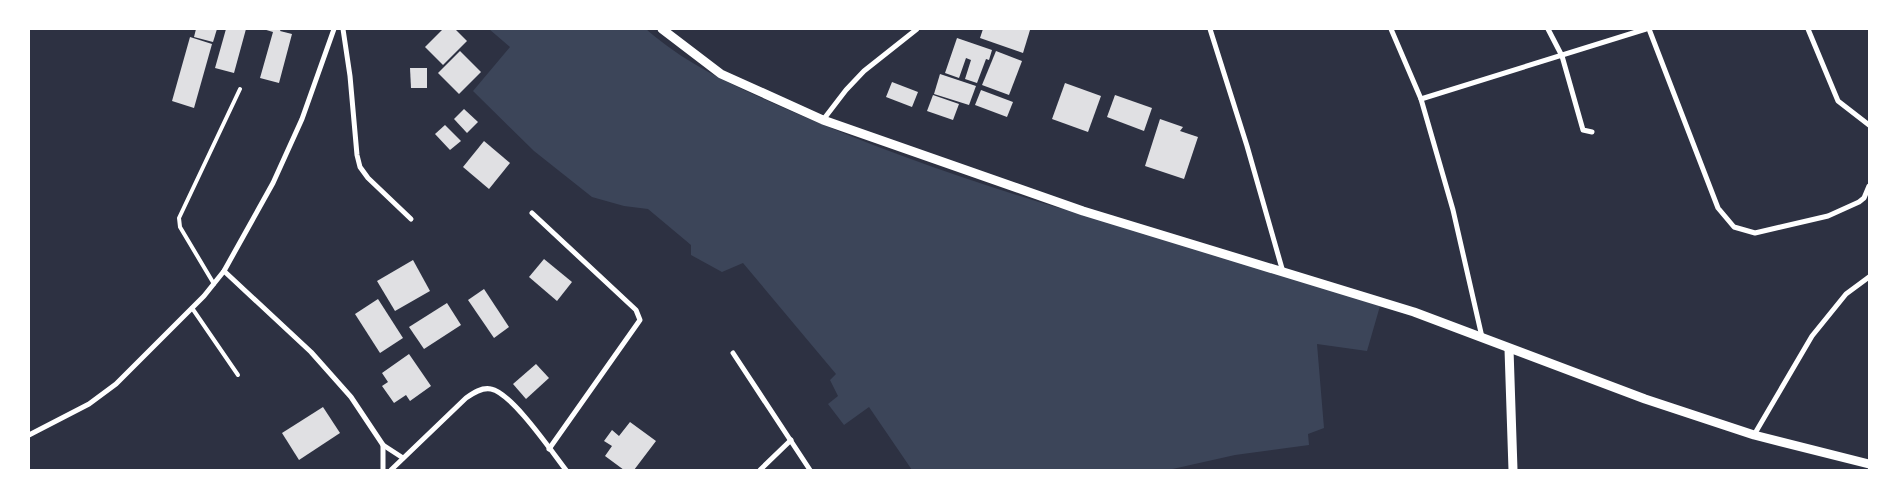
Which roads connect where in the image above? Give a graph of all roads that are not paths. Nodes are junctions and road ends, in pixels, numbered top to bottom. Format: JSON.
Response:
{"nodes":[{"id":1,"x":334,"y":29,"type":"edge"},
{"id":2,"x":343,"y":29,"type":"edge"},
{"id":3,"x":662,"y":29,"type":"edge"},
{"id":4,"x":917,"y":29,"type":"edge"},
{"id":5,"x":1210,"y":29,"type":"edge"},
{"id":6,"x":1391,"y":29,"type":"edge"},
{"id":7,"x":1548,"y":29,"type":"edge"},
{"id":8,"x":1647,"y":29,"type":"edge"},
{"id":9,"x":1808,"y":29,"type":"edge"},
{"id":10,"x":1562,"y":56,"type":"junction"},
{"id":11,"x":240,"y":89,"type":"dead end"},
{"id":12,"x":1421,"y":99,"type":"junction"},
{"id":13,"x":823,"y":120,"type":"junction"},
{"id":14,"x":1869,"y":125,"type":"edge"},
{"id":15,"x":1592,"y":132,"type":"dead end"},
{"id":16,"x":1869,"y":186,"type":"edge"},
{"id":17,"x":532,"y":213,"type":"dead end"},
{"id":18,"x":411,"y":219,"type":"dead end"},
{"id":19,"x":224,"y":271,"type":"junction"},
{"id":20,"x":1282,"y":272,"type":"junction"},
{"id":21,"x":1869,"y":277,"type":"edge"},
{"id":22,"x":214,"y":284,"type":"junction"},
{"id":23,"x":192,"y":308,"type":"junction"},
{"id":24,"x":1482,"y":337,"type":"junction"},
{"id":25,"x":1509,"y":349,"type":"junction"},
{"id":26,"x":733,"y":353,"type":"dead end"},
{"id":27,"x":238,"y":375,"type":"dead end"},
{"id":28,"x":29,"y":435,"type":"edge"},
{"id":29,"x":1754,"y":435,"type":"junction"},
{"id":30,"x":791,"y":440,"type":"junction"},
{"id":31,"x":383,"y":445,"type":"junction"},
{"id":32,"x":549,"y":449,"type":"junction"},
{"id":33,"x":403,"y":458,"type":"junction"},
{"id":34,"x":1869,"y":464,"type":"edge"},
{"id":35,"x":383,"y":470,"type":"edge"},
{"id":36,"x":391,"y":470,"type":"edge"},
{"id":37,"x":566,"y":470,"type":"edge"},
{"id":38,"x":760,"y":470,"type":"edge"},
{"id":39,"x":810,"y":470,"type":"edge"},
{"id":40,"x":1513,"y":470,"type":"edge"}],
"edges":[{"from":1,"to":19,"type":"street"},
{"from":2,"to":18,"type":"street"},
{"from":3,"to":13,"type":"street"},
{"from":4,"to":13,"type":"street"},
{"from":5,"to":20,"type":"street"},
{"from":6,"to":12,"type":"street"},
{"from":7,"to":10,"type":"street"},
{"from":8,"to":10,"type":"street"},
{"from":8,"to":16,"type":"street"},
{"from":9,"to":14,"type":"street"},
{"from":10,"to":12,"type":"street"},
{"from":10,"to":15,"type":"street"},
{"from":11,"to":22,"type":"lane"},
{"from":12,"to":24,"type":"street"},
{"from":13,"to":20,"type":"street"},
{"from":17,"to":32,"type":"street"},
{"from":19,"to":22,"type":"street"},
{"from":19,"to":31,"type":"street"},
{"from":20,"to":24,"type":"street"},
{"from":21,"to":29,"type":"street"},
{"from":22,"to":23,"type":"street"},
{"from":23,"to":27,"type":"lane"},
{"from":23,"to":28,"type":"street"},
{"from":24,"to":25,"type":"street"},
{"from":25,"to":29,"type":"street"},
{"from":25,"to":40,"type":"street"},
{"from":26,"to":30,"type":"street"},
{"from":29,"to":34,"type":"street"},
{"from":30,"to":38,"type":"street"},
{"from":30,"to":39,"type":"street"},
{"from":31,"to":33,"type":"street"},
{"from":31,"to":35,"type":"street"},
{"from":32,"to":33,"type":"street"},
{"from":32,"to":37,"type":"street"},
{"from":33,"to":36,"type":"street"}]}
